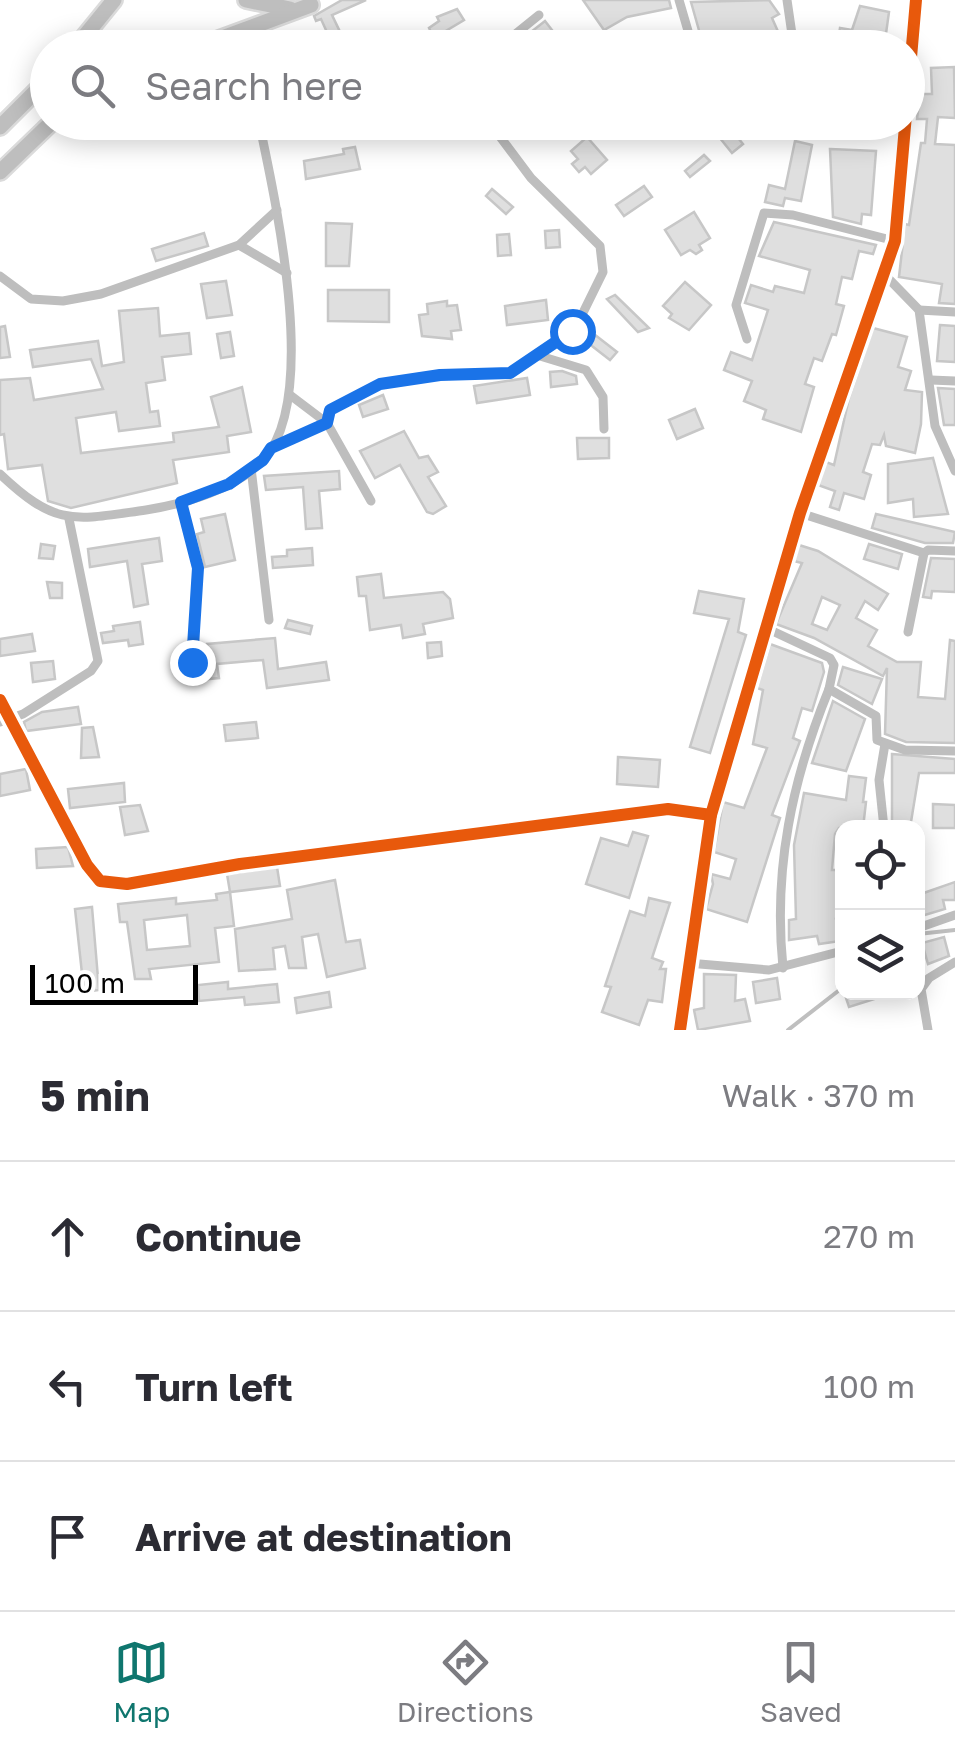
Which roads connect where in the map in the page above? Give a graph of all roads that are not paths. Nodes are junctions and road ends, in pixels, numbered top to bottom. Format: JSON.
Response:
{"nodes":[{"id":1,"x":114,"y":0,"type":"edge"},
{"id":2,"x":246,"y":0,"type":"edge"},
{"id":3,"x":679,"y":0,"type":"edge"},
{"id":4,"x":787,"y":0,"type":"edge"},
{"id":5,"x":916,"y":0,"type":"edge"},
{"id":6,"x":315,"y":2,"type":"edge"},
{"id":7,"x":539,"y":15,"type":"dead end"},
{"id":8,"x":90,"y":30,"type":"edge"},
{"id":9,"x":258,"y":30,"type":"edge"},
{"id":10,"x":520,"y":30,"type":"edge"},
{"id":11,"x":688,"y":30,"type":"edge"},
{"id":12,"x":791,"y":30,"type":"edge"},
{"id":13,"x":914,"y":30,"type":"edge"},
{"id":14,"x":30,"y":96,"type":"edge"},
{"id":15,"x":0,"y":127,"type":"edge"},
{"id":16,"x":33,"y":140,"type":"edge"},
{"id":17,"x":263,"y":140,"type":"edge"},
{"id":18,"x":502,"y":140,"type":"edge"},
{"id":19,"x":907,"y":140,"type":"edge"},
{"id":20,"x":0,"y":172,"type":"edge"},
{"id":21,"x":278,"y":210,"type":"junction"},
{"id":22,"x":895,"y":241,"type":"junction"},
{"id":23,"x":240,"y":245,"type":"junction"},
{"id":24,"x":287,"y":273,"type":"junction"},
{"id":25,"x":884,"y":274,"type":"junction"},
{"id":26,"x":0,"y":276,"type":"edge"},
{"id":27,"x":920,"y":310,"type":"junction"},
{"id":28,"x":955,"y":312,"type":"edge"},
{"id":29,"x":747,"y":339,"type":"dead end"},
{"id":30,"x":540,"y":356,"type":"junction"},
{"id":31,"x":930,"y":380,"type":"junction"},
{"id":32,"x":955,"y":381,"type":"edge"},
{"id":33,"x":290,"y":395,"type":"junction"},
{"id":34,"x":327,"y":423,"type":"junction"},
{"id":35,"x":604,"y":429,"type":"dead end"},
{"id":36,"x":271,"y":448,"type":"junction"},
{"id":37,"x":251,"y":468,"type":"junction"},
{"id":38,"x":955,"y":471,"type":"edge"},
{"id":39,"x":0,"y":474,"type":"edge"},
{"id":40,"x":371,"y":501,"type":"dead end"},
{"id":41,"x":181,"y":502,"type":"junction"},
{"id":42,"x":800,"y":513,"type":"junction"},
{"id":43,"x":69,"y":519,"type":"junction"},
{"id":44,"x":955,"y":551,"type":"edge"},
{"id":45,"x":924,"y":554,"type":"junction"},
{"id":46,"x":269,"y":620,"type":"dead end"},
{"id":47,"x":766,"y":628,"type":"junction"},
{"id":48,"x":908,"y":632,"type":"dead end"},
{"id":49,"x":192,"y":662,"type":"dead end"},
{"id":50,"x":829,"y":689,"type":"junction"},
{"id":51,"x":0,"y":700,"type":"edge"},
{"id":52,"x":5,"y":722,"type":"edge"},
{"id":53,"x":884,"y":744,"type":"junction"},
{"id":54,"x":955,"y":751,"type":"edge"},
{"id":55,"x":711,"y":815,"type":"junction"},
{"id":56,"x":883,"y":820,"type":"edge"},
{"id":57,"x":955,"y":916,"type":"edge"},
{"id":58,"x":925,"y":926,"type":"edge"},
{"id":59,"x":835,"y":954,"type":"edge"},
{"id":60,"x":955,"y":962,"type":"edge"},
{"id":61,"x":688,"y":963,"type":"junction"},
{"id":62,"x":783,"y":968,"type":"junction"},
{"id":63,"x":680,"y":1030,"type":"edge"},
{"id":64,"x":928,"y":1030,"type":"edge"}],
"edges":[{"from":1,"to":8,"type":"highway"},
{"from":2,"to":6,"type":"highway"},
{"from":3,"to":11,"type":"street"},
{"from":4,"to":12,"type":"street"},
{"from":5,"to":13,"type":"street"},
{"from":6,"to":9,"type":"highway"},
{"from":7,"to":10,"type":"street"},
{"from":14,"to":15,"type":"highway"},
{"from":16,"to":20,"type":"highway"},
{"from":17,"to":21,"type":"street"},
{"from":18,"to":30,"type":"street"},
{"from":19,"to":22,"type":"street"},
{"from":21,"to":23,"type":"street"},
{"from":21,"to":24,"type":"street"},
{"from":22,"to":25,"type":"street"},
{"from":22,"to":29,"type":"street"},
{"from":23,"to":24,"type":"street"},
{"from":23,"to":26,"type":"street"},
{"from":24,"to":33,"type":"street"},
{"from":25,"to":27,"type":"street"},
{"from":25,"to":42,"type":"street"},
{"from":27,"to":28,"type":"street"},
{"from":27,"to":31,"type":"street"},
{"from":30,"to":34,"type":"street"},
{"from":30,"to":35,"type":"street"},
{"from":31,"to":32,"type":"street"},
{"from":31,"to":38,"type":"street"},
{"from":33,"to":34,"type":"street"},
{"from":33,"to":36,"type":"street"},
{"from":34,"to":36,"type":"street"},
{"from":34,"to":40,"type":"street"},
{"from":36,"to":37,"type":"street"},
{"from":37,"to":41,"type":"street"},
{"from":37,"to":46,"type":"street"},
{"from":39,"to":43,"type":"street"},
{"from":41,"to":43,"type":"street"},
{"from":41,"to":49,"type":"street"},
{"from":42,"to":45,"type":"street"},
{"from":42,"to":47,"type":"street"},
{"from":43,"to":52,"type":"street"},
{"from":44,"to":45,"type":"street"},
{"from":45,"to":48,"type":"street"},
{"from":47,"to":50,"type":"street"},
{"from":47,"to":55,"type":"street"},
{"from":50,"to":53,"type":"street"},
{"from":50,"to":62,"type":"street"},
{"from":51,"to":52,"type":"street"},
{"from":52,"to":55,"type":"street"},
{"from":53,"to":54,"type":"street"},
{"from":53,"to":56,"type":"street"},
{"from":55,"to":61,"type":"street"},
{"from":57,"to":58,"type":"street"},
{"from":59,"to":62,"type":"street"},
{"from":60,"to":64,"type":"street"},
{"from":61,"to":62,"type":"street"},
{"from":61,"to":63,"type":"street"}]}
